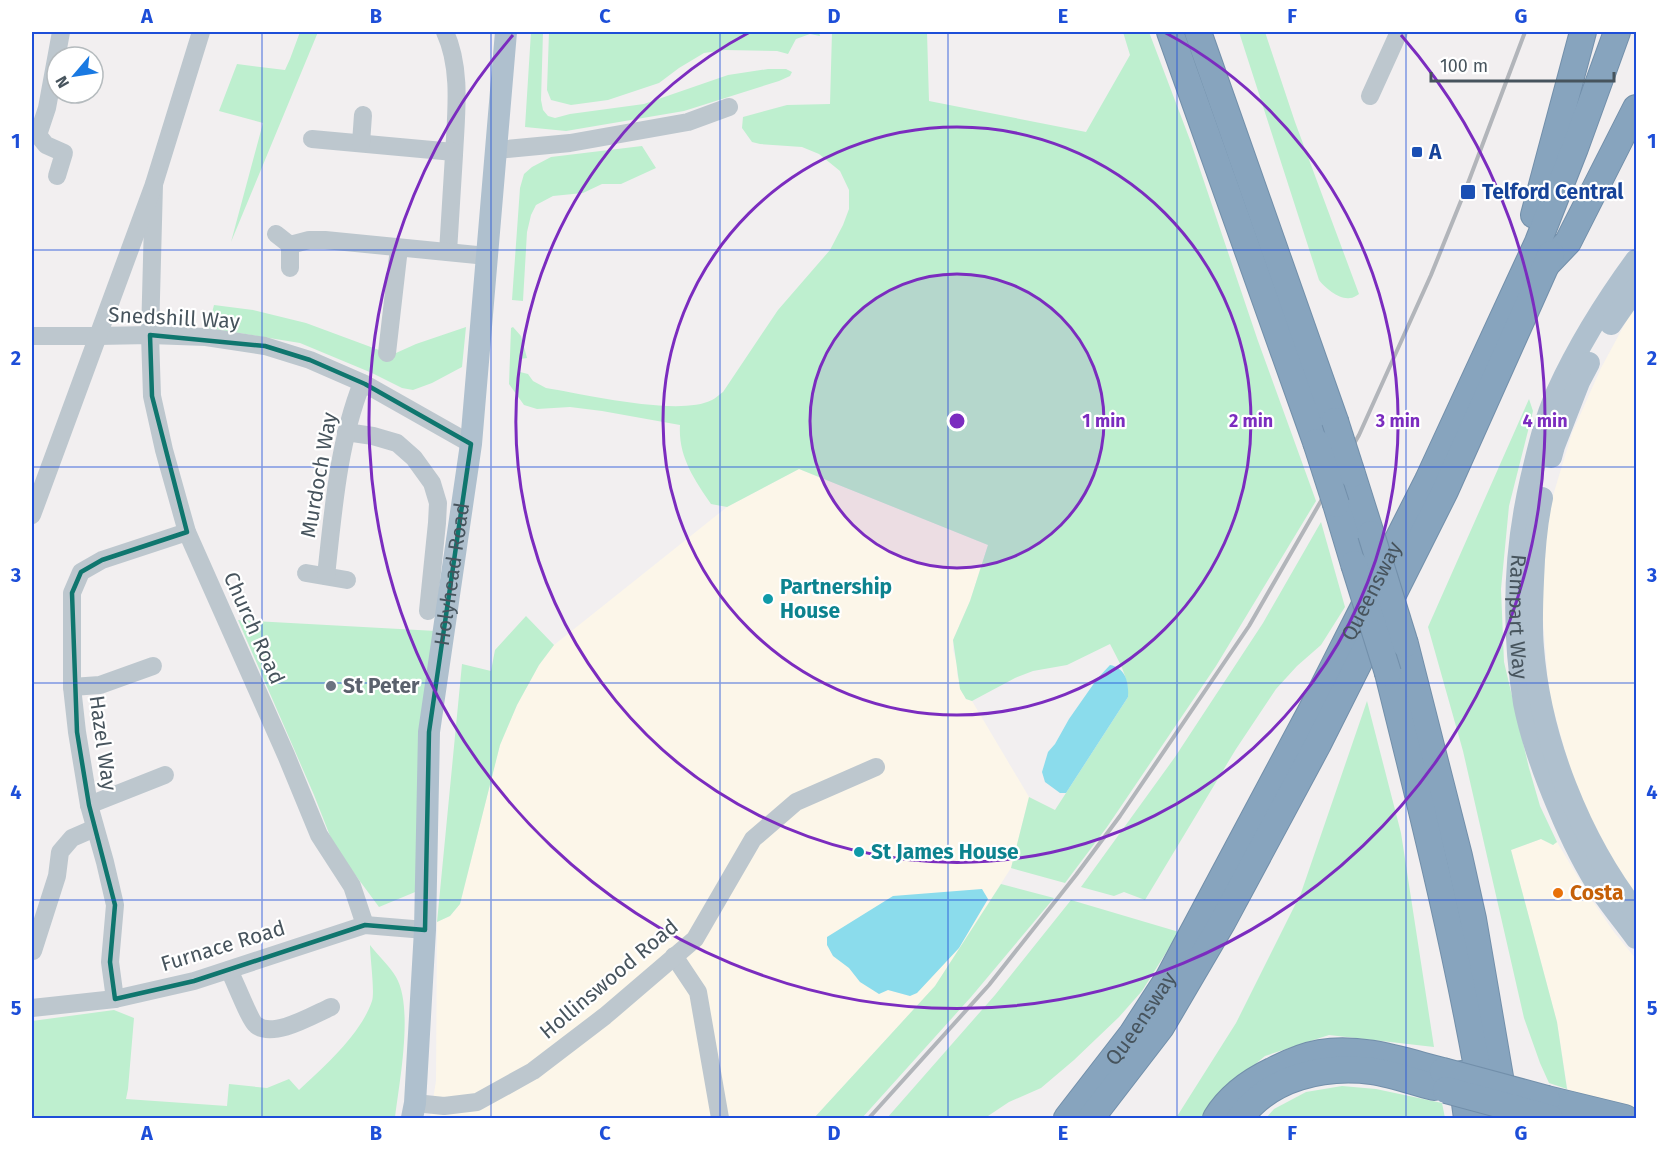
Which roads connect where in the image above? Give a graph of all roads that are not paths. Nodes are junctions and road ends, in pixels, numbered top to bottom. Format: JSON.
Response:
{"nodes":[{"id":1,"x":61,"y":32,"type":"edge"},
{"id":2,"x":201,"y":32,"type":"edge"},
{"id":3,"x":445,"y":32,"type":"edge"},
{"id":4,"x":506,"y":32,"type":"edge"},
{"id":5,"x":1170,"y":32,"type":"edge"},
{"id":6,"x":1198,"y":32,"type":"edge"},
{"id":7,"x":1400,"y":32,"type":"edge"},
{"id":8,"x":1583,"y":32,"type":"edge"},
{"id":9,"x":1617,"y":32,"type":"edge"},
{"id":10,"x":1635,"y":32,"type":"edge"},
{"id":11,"x":1370,"y":96,"type":"dead end"},
{"id":12,"x":729,"y":107,"type":"dead end"},
{"id":13,"x":1636,"y":108,"type":"edge"},
{"id":14,"x":363,"y":115,"type":"dead end"},
{"id":15,"x":34,"y":134,"type":"edge"},
{"id":16,"x":312,"y":139,"type":"dead end"},
{"id":17,"x":361,"y":143,"type":"junction"},
{"id":18,"x":496,"y":150,"type":"junction"},
{"id":19,"x":454,"y":152,"type":"junction"},
{"id":20,"x":57,"y":176,"type":"dead end"},
{"id":21,"x":154,"y":184,"type":"junction"},
{"id":22,"x":399,"y":248,"type":"junction"},
{"id":23,"x":448,"y":252,"type":"junction"},
{"id":24,"x":487,"y":256,"type":"junction"},
{"id":25,"x":1636,"y":260,"type":"edge"},
{"id":26,"x":1546,"y":265,"type":"junction"},
{"id":27,"x":291,"y":268,"type":"dead end"},
{"id":28,"x":1636,"y":288,"type":"edge"},
{"id":29,"x":1515,"y":291,"type":"junction"},
{"id":30,"x":150,"y":335,"type":"junction"},
{"id":31,"x":32,"y":336,"type":"edge"},
{"id":32,"x":98,"y":336,"type":"junction"},
{"id":33,"x":387,"y":353,"type":"dead end"},
{"id":34,"x":362,"y":383,"type":"junction"},
{"id":35,"x":346,"y":432,"type":"junction"},
{"id":36,"x":471,"y":444,"type":"junction"},
{"id":37,"x":32,"y":515,"type":"edge"},
{"id":38,"x":187,"y":532,"type":"junction"},
{"id":39,"x":306,"y":573,"type":"dead end"},
{"id":40,"x":326,"y":576,"type":"junction"},
{"id":41,"x":347,"y":580,"type":"dead end"},
{"id":42,"x":428,"y":611,"type":"dead end"},
{"id":43,"x":153,"y":666,"type":"dead end"},
{"id":44,"x":72,"y":687,"type":"junction"},
{"id":45,"x":876,"y":767,"type":"dead end"},
{"id":46,"x":165,"y":775,"type":"dead end"},
{"id":47,"x":89,"y":805,"type":"junction"},
{"id":48,"x":95,"y":828,"type":"junction"},
{"id":49,"x":1434,"y":859,"type":"junction"},
{"id":50,"x":1636,"y":912,"type":"edge"},
{"id":51,"x":1473,"y":920,"type":"junction"},
{"id":52,"x":365,"y":926,"type":"junction"},
{"id":53,"x":425,"y":930,"type":"junction"},
{"id":54,"x":1636,"y":938,"type":"edge"},
{"id":55,"x":33,"y":951,"type":"dead end"},
{"id":56,"x":674,"y":956,"type":"junction"},
{"id":57,"x":229,"y":970,"type":"junction"},
{"id":58,"x":115,"y":999,"type":"junction"},
{"id":59,"x":331,"y":1007,"type":"dead end"},
{"id":60,"x":32,"y":1008,"type":"edge"},
{"id":61,"x":1444,"y":1081,"type":"junction"},
{"id":62,"x":1549,"y":1109,"type":"edge"},
{"id":63,"x":413,"y":1111,"type":"edge"},
{"id":64,"x":720,"y":1119,"type":"edge"},
{"id":65,"x":1067,"y":1119,"type":"edge"},
{"id":66,"x":1091,"y":1119,"type":"edge"},
{"id":67,"x":1216,"y":1119,"type":"edge"},
{"id":68,"x":1240,"y":1119,"type":"edge"},
{"id":69,"x":1467,"y":1119,"type":"edge"},
{"id":70,"x":1486,"y":1119,"type":"edge"},
{"id":71,"x":1507,"y":1119,"type":"edge"},
{"id":72,"x":1524,"y":1119,"type":"edge"},
{"id":73,"x":1625,"y":1119,"type":"edge"}],
"edges":[{"from":1,"to":15,"type":"street"},
{"from":2,"to":21,"type":"street"},
{"from":3,"to":19,"type":"street"},
{"from":4,"to":18,"type":"main road","name":"Holyhead Road"},
{"from":5,"to":49,"type":"highway","bridge":true},
{"from":6,"to":51,"type":"highway","bridge":true},
{"from":7,"to":11,"type":"street"},
{"from":8,"to":29,"type":"highway"},
{"from":9,"to":29,"type":"highway","name":"Queensway"},
{"from":10,"to":26,"type":"highway","name":"Queensway"},
{"from":12,"to":18,"type":"street"},
{"from":13,"to":26,"type":"highway"},
{"from":14,"to":17,"type":"street"},
{"from":15,"to":20,"type":"street"},
{"from":16,"to":17,"type":"street"},
{"from":17,"to":19,"type":"street"},
{"from":18,"to":24,"type":"main road","name":"Holyhead Road"},
{"from":19,"to":23,"type":"street"},
{"from":21,"to":30,"type":"street","name":"Church Road"},
{"from":21,"to":32,"type":"street"},
{"from":22,"to":23,"type":"street"},
{"from":22,"to":27,"type":"street"},
{"from":22,"to":33,"type":"street"},
{"from":23,"to":24,"type":"street"},
{"from":24,"to":36,"type":"main road","name":"Holyhead Road"},
{"from":25,"to":54,"type":"main road","name":"Rampart Way"},
{"from":26,"to":66,"type":"highway","name":"Queensway"},
{"from":28,"to":50,"type":"main road","name":"Rampart Way"},
{"from":29,"to":65,"type":"highway","name":"Queensway"},
{"from":30,"to":32,"type":"street","name":"Snedshill Way"},
{"from":30,"to":34,"type":"street","name":"Snedshill Way"},
{"from":30,"to":38,"type":"street","name":"Church Road"},
{"from":31,"to":32,"type":"street","name":"Snedshill Way"},
{"from":32,"to":37,"type":"street"},
{"from":34,"to":35,"type":"street","name":"Murdoch Way"},
{"from":34,"to":36,"type":"street","name":"Snedshill Way"},
{"from":35,"to":40,"type":"street","name":"Murdoch Way"},
{"from":35,"to":42,"type":"street"},
{"from":36,"to":53,"type":"main road","name":"Holyhead Road"},
{"from":38,"to":44,"type":"street","name":"Hazel Way"},
{"from":38,"to":52,"type":"street","name":"Church Road"},
{"from":39,"to":40,"type":"street"},
{"from":40,"to":41,"type":"street"},
{"from":43,"to":44,"type":"street","name":"Hazel Way"},
{"from":44,"to":47,"type":"street","name":"Hazel Way"},
{"from":45,"to":56,"type":"street","name":"Hollinswood Road"},
{"from":46,"to":47,"type":"street","name":"Hazel Way"},
{"from":47,"to":48,"type":"street","name":"Hazel Way"},
{"from":48,"to":55,"type":"street"},
{"from":48,"to":58,"type":"street","name":"Hazel Way"},
{"from":49,"to":69,"type":"highway"},
{"from":49,"to":70,"type":"highway"},
{"from":51,"to":71,"type":"highway"},
{"from":51,"to":72,"type":"highway"},
{"from":52,"to":53,"type":"street","name":"Furnace Road"},
{"from":52,"to":57,"type":"street","name":"Furnace Road"},
{"from":53,"to":63,"type":"main road","name":"Holyhead Road"},
{"from":56,"to":63,"type":"street","name":"Hollinswood Road"},
{"from":56,"to":64,"type":"street"},
{"from":57,"to":58,"type":"street","name":"Furnace Road"},
{"from":57,"to":59,"type":"street"},
{"from":58,"to":60,"type":"street","name":"Furnace Road"},
{"from":61,"to":62,"type":"highway","bridge":true},
{"from":61,"to":67,"type":"highway"},
{"from":61,"to":68,"type":"highway"},
{"from":62,"to":73,"type":"highway"}]}
